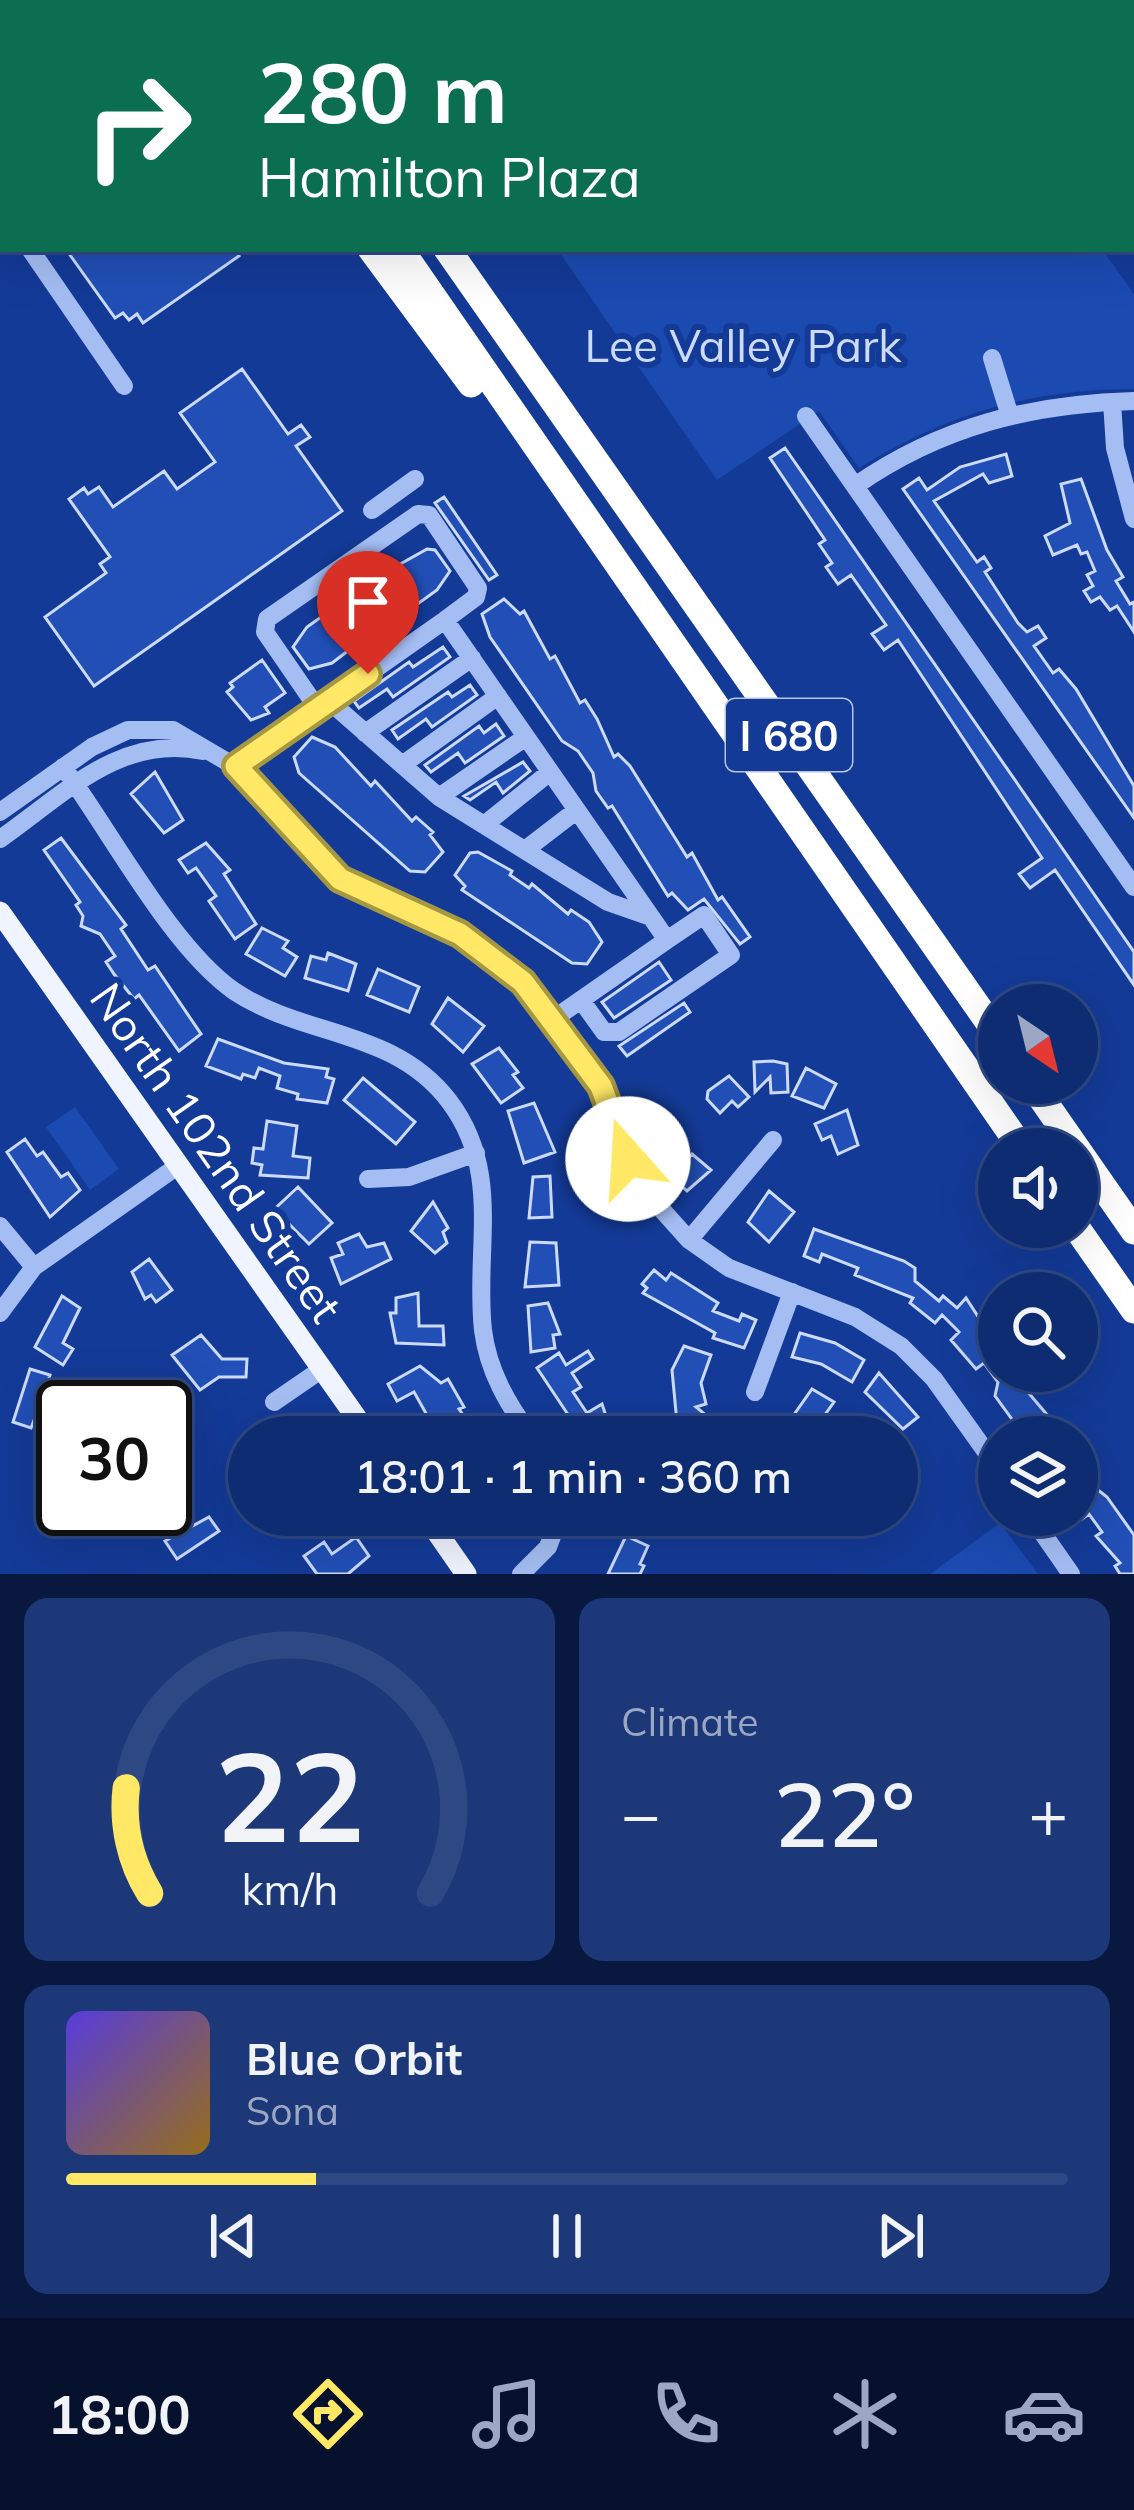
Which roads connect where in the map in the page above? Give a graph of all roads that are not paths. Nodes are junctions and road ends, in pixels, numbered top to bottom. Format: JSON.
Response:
{"nodes":[{"id":1,"x":32,"y":252,"type":"edge"},
{"id":2,"x":373,"y":252,"type":"edge"},
{"id":3,"x":402,"y":252,"type":"edge"},
{"id":4,"x":449,"y":252,"type":"edge"},
{"id":5,"x":472,"y":252,"type":"edge"},
{"id":6,"x":992,"y":358,"type":"dead end"},
{"id":7,"x":124,"y":386,"type":"dead end"},
{"id":8,"x":1134,"y":401,"type":"edge"},
{"id":9,"x":1112,"y":402,"type":"junction"},
{"id":10,"x":1009,"y":413,"type":"junction"},
{"id":11,"x":806,"y":416,"type":"dead end"},
{"id":12,"x":580,"y":433,"type":"junction"},
{"id":13,"x":416,"y":479,"type":"dead end"},
{"id":14,"x":855,"y":486,"type":"junction"},
{"id":15,"x":372,"y":510,"type":"dead end"},
{"id":16,"x":1134,"y":519,"type":"edge"},
{"id":17,"x":636,"y":595,"type":"junction"},
{"id":18,"x":445,"y":620,"type":"junction"},
{"id":19,"x":472,"y":658,"type":"junction"},
{"id":20,"x":498,"y":696,"type":"junction"},
{"id":21,"x":323,"y":705,"type":"junction"},
{"id":22,"x":365,"y":733,"type":"junction"},
{"id":23,"x":526,"y":737,"type":"junction"},
{"id":24,"x":213,"y":753,"type":"junction"},
{"id":25,"x":402,"y":765,"type":"junction"},
{"id":26,"x":236,"y":766,"type":"junction"},
{"id":27,"x":63,"y":767,"type":"junction"},
{"id":28,"x":550,"y":772,"type":"junction"},
{"id":29,"x":77,"y":786,"type":"junction"},
{"id":30,"x":439,"y":797,"type":"junction"},
{"id":31,"x":577,"y":810,"type":"junction"},
{"id":32,"x":0,"y":812,"type":"edge"},
{"id":33,"x":484,"y":825,"type":"junction"},
{"id":34,"x":0,"y":839,"type":"edge"},
{"id":35,"x":525,"y":850,"type":"junction"},
{"id":36,"x":1134,"y":887,"type":"edge"},
{"id":37,"x":0,"y":912,"type":"edge"},
{"id":38,"x":651,"y":917,"type":"junction"},
{"id":39,"x":667,"y":940,"type":"junction"},
{"id":40,"x":581,"y":1000,"type":"junction"},
{"id":41,"x":978,"y":1007,"type":"edge"},
{"id":42,"x":555,"y":1018,"type":"junction"},
{"id":43,"x":1046,"y":1104,"type":"edge"},
{"id":44,"x":1007,"y":1128,"type":"edge"},
{"id":45,"x":773,"y":1140,"type":"dead end"},
{"id":46,"x":476,"y":1153,"type":"junction"},
{"id":47,"x":179,"y":1165,"type":"junction"},
{"id":48,"x":368,"y":1179,"type":"dead end"},
{"id":49,"x":0,"y":1226,"type":"edge"},
{"id":50,"x":1134,"y":1231,"type":"edge"},
{"id":51,"x":689,"y":1240,"type":"junction"},
{"id":52,"x":1091,"y":1248,"type":"edge"},
{"id":53,"x":34,"y":1267,"type":"junction"},
{"id":54,"x":792,"y":1292,"type":"junction"},
{"id":55,"x":1134,"y":1310,"type":"edge"},
{"id":56,"x":0,"y":1313,"type":"edge"},
{"id":57,"x":322,"y":1369,"type":"junction"},
{"id":58,"x":755,"y":1392,"type":"dead end"},
{"id":59,"x":274,"y":1402,"type":"dead end"},
{"id":60,"x":355,"y":1416,"type":"edge"},
{"id":61,"x":519,"y":1416,"type":"edge"},
{"id":62,"x":978,"y":1441,"type":"edge"},
{"id":63,"x":439,"y":1536,"type":"edge"},
{"id":64,"x":552,"y":1536,"type":"edge"},
{"id":65,"x":1045,"y":1536,"type":"edge"},
{"id":66,"x":466,"y":1574,"type":"edge"},
{"id":67,"x":521,"y":1574,"type":"edge"},
{"id":68,"x":1071,"y":1574,"type":"edge"}],
"edges":[{"from":1,"to":7,"type":"street"},
{"from":2,"to":17,"type":"highway"},
{"from":3,"to":17,"type":"highway","number":"I 680"},
{"from":4,"to":12,"type":"highway","number":"I 680"},
{"from":5,"to":12,"type":"highway"},
{"from":6,"to":10,"type":"street"},
{"from":8,"to":9,"type":"street"},
{"from":9,"to":10,"type":"street"},
{"from":9,"to":16,"type":"street"},
{"from":10,"to":14,"type":"street"},
{"from":11,"to":14,"type":"street"},
{"from":12,"to":41,"type":"highway","number":"I 680"},
{"from":13,"to":15,"type":"street"},
{"from":14,"to":36,"type":"street"},
{"from":17,"to":44,"type":"highway","number":"I 680"},
{"from":18,"to":19,"type":"street"},
{"from":18,"to":21,"type":"street"},
{"from":18,"to":21,"type":"street"},
{"from":19,"to":20,"type":"street"},
{"from":19,"to":22,"type":"street"},
{"from":20,"to":23,"type":"street"},
{"from":20,"to":25,"type":"street"},
{"from":21,"to":22,"type":"street"},
{"from":21,"to":26,"type":"street"},
{"from":22,"to":25,"type":"street"},
{"from":23,"to":28,"type":"street"},
{"from":23,"to":30,"type":"street"},
{"from":24,"to":26,"type":"street"},
{"from":24,"to":27,"type":"street"},
{"from":24,"to":29,"type":"street"},
{"from":25,"to":30,"type":"street"},
{"from":26,"to":42,"type":"street"},
{"from":27,"to":29,"type":"street"},
{"from":27,"to":32,"type":"street"},
{"from":28,"to":31,"type":"street"},
{"from":28,"to":33,"type":"street"},
{"from":29,"to":34,"type":"street"},
{"from":29,"to":46,"type":"street"},
{"from":30,"to":33,"type":"street"},
{"from":31,"to":35,"type":"street"},
{"from":31,"to":38,"type":"street"},
{"from":33,"to":35,"type":"street"},
{"from":35,"to":38,"type":"street"},
{"from":37,"to":47,"type":"main road","name":"North 102nd Street"},
{"from":38,"to":39,"type":"street"},
{"from":39,"to":40,"type":"street"},
{"from":39,"to":40,"type":"street"},
{"from":40,"to":42,"type":"street"},
{"from":42,"to":51,"type":"street"},
{"from":43,"to":50,"type":"highway"},
{"from":45,"to":51,"type":"street"},
{"from":46,"to":48,"type":"street"},
{"from":46,"to":61,"type":"street"},
{"from":47,"to":53,"type":"street"},
{"from":47,"to":57,"type":"main road","name":"North 102nd Street"},
{"from":49,"to":53,"type":"street"},
{"from":51,"to":54,"type":"street"},
{"from":52,"to":55,"type":"highway"},
{"from":53,"to":56,"type":"street"},
{"from":54,"to":58,"type":"street"},
{"from":54,"to":62,"type":"street"},
{"from":57,"to":59,"type":"street"},
{"from":57,"to":60,"type":"main road","name":"North 102nd Street"},
{"from":63,"to":66,"type":"main road"},
{"from":64,"to":67,"type":"street"},
{"from":65,"to":68,"type":"street"}]}
